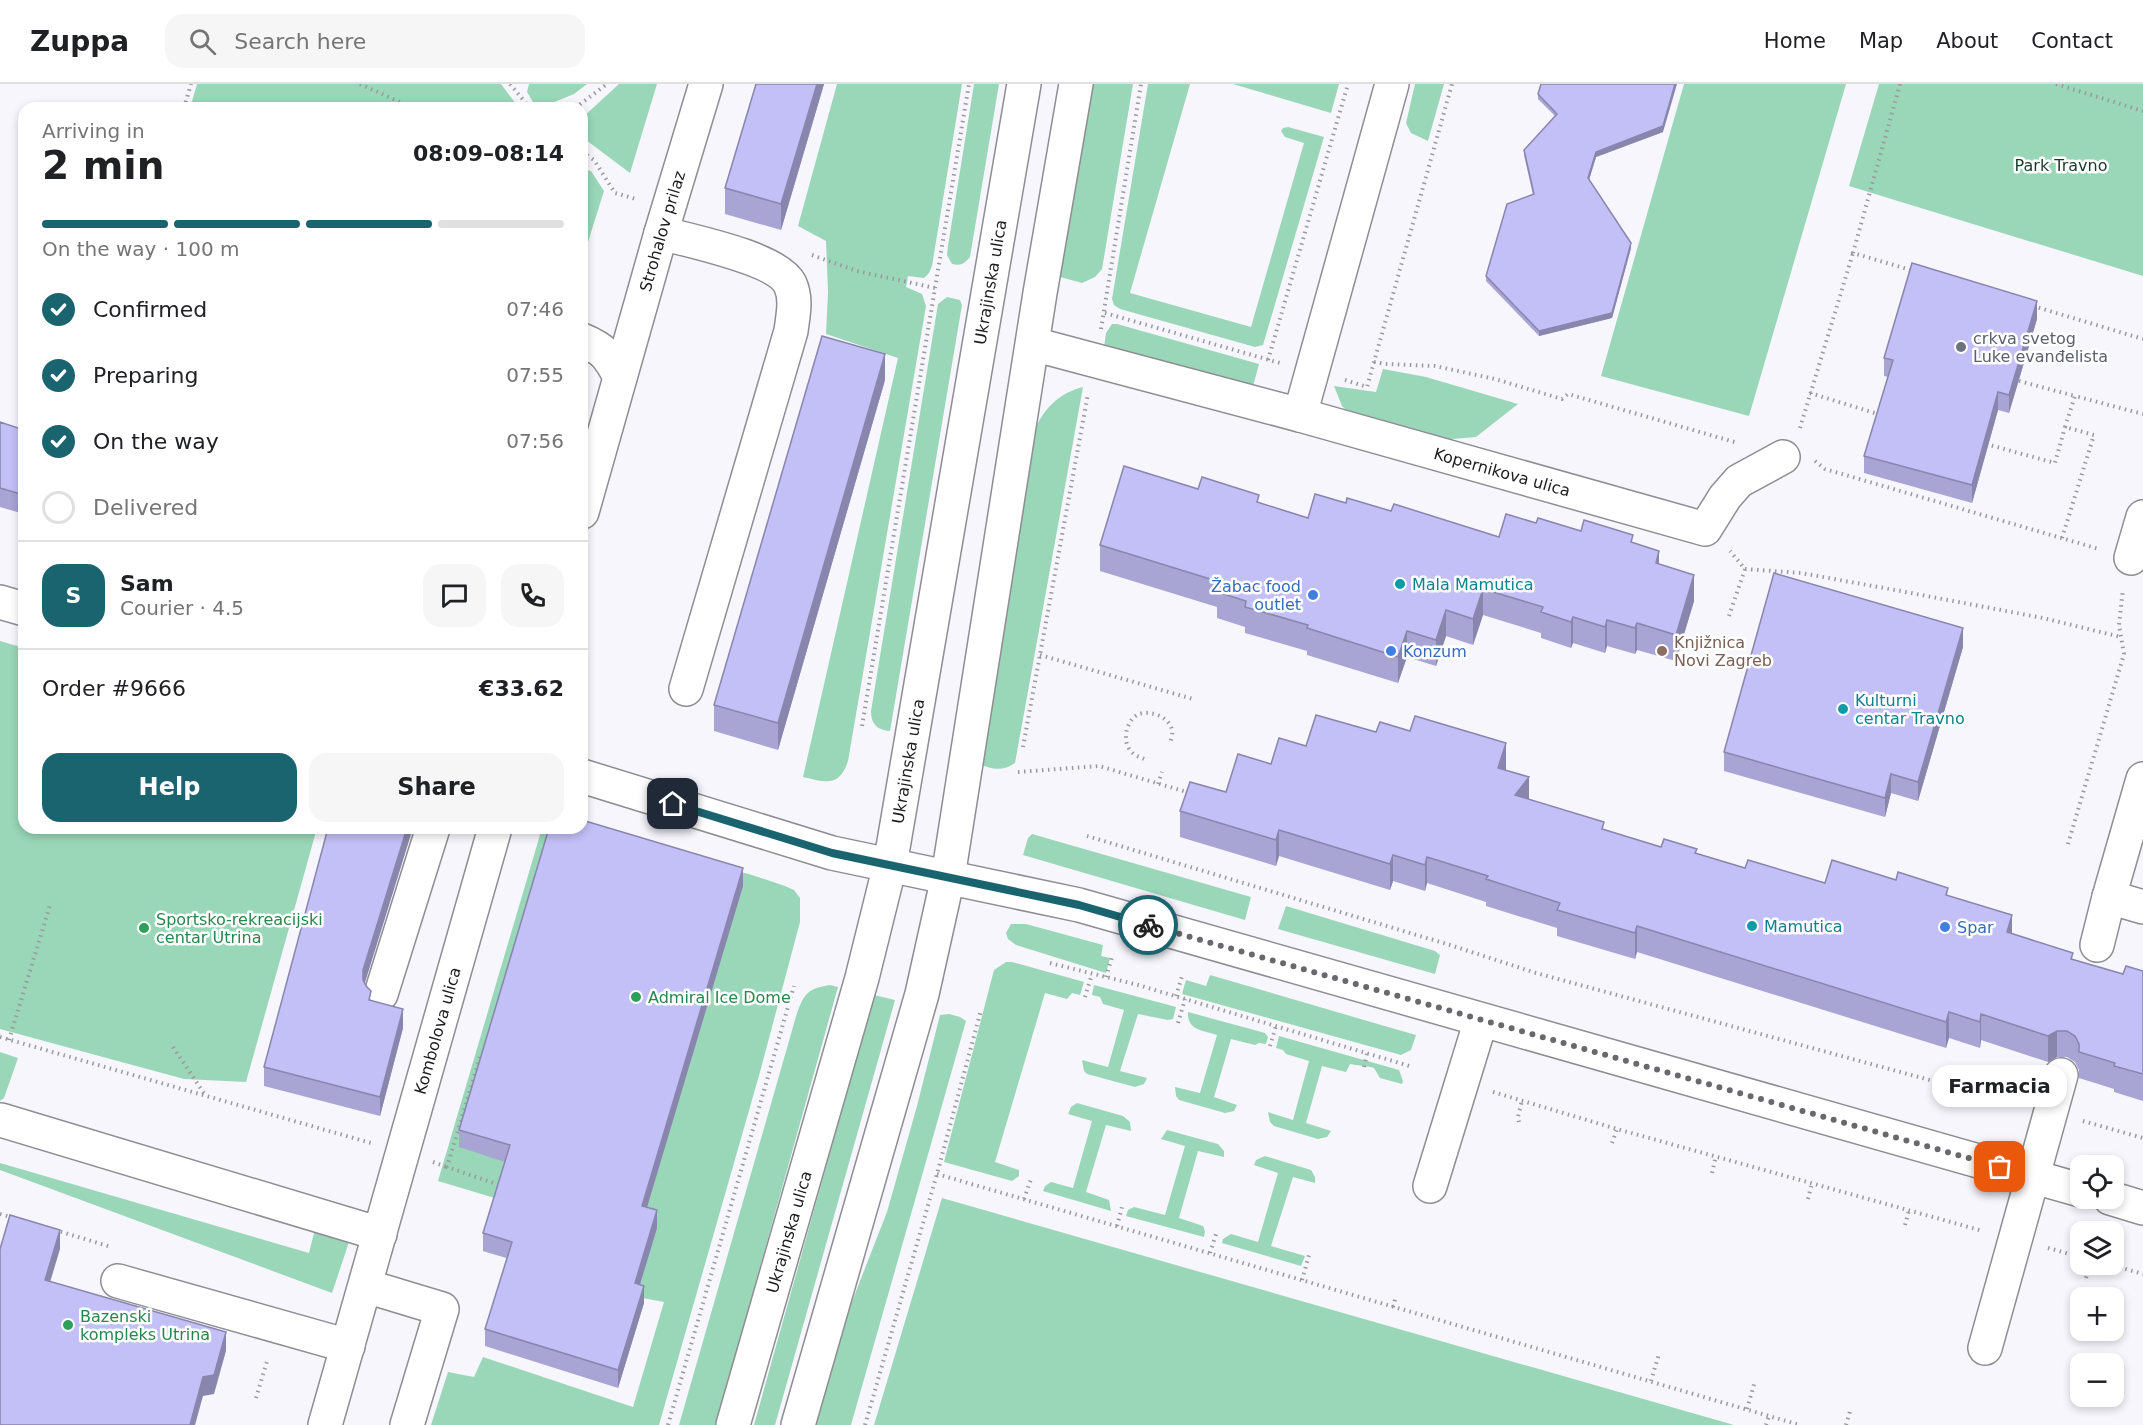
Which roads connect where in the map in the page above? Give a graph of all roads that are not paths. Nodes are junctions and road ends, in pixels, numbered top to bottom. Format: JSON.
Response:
{"nodes":[{"id":1,"x":706,"y":84,"type":"edge"},
{"id":2,"x":1024,"y":84,"type":"edge"},
{"id":3,"x":1076,"y":84,"type":"edge"},
{"id":4,"x":1392,"y":84,"type":"edge"},
{"id":5,"x":661,"y":233,"type":"junction"},
{"id":6,"x":588,"y":342,"type":"edge"},
{"id":7,"x":1033,"y":344,"type":"junction"},
{"id":8,"x":620,"y":377,"type":"junction"},
{"id":9,"x":1300,"y":415,"type":"junction"},
{"id":10,"x":1789,"y":451,"type":"road end"},
{"id":11,"x":588,"y":491,"type":"edge"},
{"id":12,"x":2143,"y":517,"type":"edge"},
{"id":13,"x":2131,"y":558,"type":"road end"},
{"id":14,"x":0,"y":602,"type":"edge"},
{"id":15,"x":18,"y":607,"type":"edge"},
{"id":16,"x":686,"y":690,"type":"dead end"},
{"id":17,"x":588,"y":778,"type":"edge"},
{"id":18,"x":2143,"y":779,"type":"edge"},
{"id":19,"x":431,"y":834,"type":"edge"},
{"id":20,"x":487,"y":834,"type":"edge"},
{"id":21,"x":890,"y":865,"type":"junction"},
{"id":22,"x":948,"y":877,"type":"junction"},
{"id":23,"x":2109,"y":897,"type":"junction"},
{"id":24,"x":2143,"y":907,"type":"edge"},
{"id":25,"x":2097,"y":945,"type":"dead end"},
{"id":26,"x":381,"y":994,"type":"dead end"},
{"id":27,"x":1481,"y":1020,"type":"junction"},
{"id":28,"x":2061,"y":1075,"type":"edge"},
{"id":29,"x":1,"y":1120,"type":"edge"},
{"id":30,"x":2033,"y":1176,"type":"junction"},
{"id":31,"x":1430,"y":1186,"type":"dead end"},
{"id":32,"x":2070,"y":1187,"type":"edge"},
{"id":33,"x":2124,"y":1202,"type":"edge"},
{"id":34,"x":2143,"y":1208,"type":"edge"},
{"id":35,"x":380,"y":1234,"type":"junction"},
{"id":36,"x":118,"y":1281,"type":"dead end"},
{"id":37,"x":366,"y":1286,"type":"junction"},
{"id":38,"x":348,"y":1346,"type":"junction"},
{"id":39,"x":1985,"y":1348,"type":"dead end"},
{"id":40,"x":325,"y":1425,"type":"edge"},
{"id":41,"x":407,"y":1425,"type":"edge"},
{"id":42,"x":733,"y":1425,"type":"edge"},
{"id":43,"x":798,"y":1425,"type":"edge"}],
"edges":[{"from":1,"to":5,"type":"street","name":"Strohalov prilaz"},
{"from":2,"to":21,"type":"street","name":"Ukrajinska ulica"},
{"from":3,"to":7,"type":"street"},
{"from":4,"to":9,"type":"street"},
{"from":5,"to":8,"type":"street","name":"Strohalov prilaz"},
{"from":5,"to":16,"type":"street"},
{"from":6,"to":8,"type":"street"},
{"from":7,"to":9,"type":"street","name":"Kopernikova ulica"},
{"from":7,"to":22,"type":"street"},
{"from":8,"to":11,"type":"street","name":"Strohalov prilaz"},
{"from":9,"to":10,"type":"street","name":"Kopernikova ulica"},
{"from":12,"to":13,"type":"street"},
{"from":14,"to":15,"type":"street"},
{"from":17,"to":21,"type":"street"},
{"from":18,"to":23,"type":"street"},
{"from":19,"to":26,"type":"street"},
{"from":20,"to":35,"type":"street","name":"Kombolova ulica"},
{"from":21,"to":22,"type":"street"},
{"from":21,"to":42,"type":"street","name":"Ukrajinska ulica"},
{"from":22,"to":27,"type":"street"},
{"from":22,"to":43,"type":"street"},
{"from":23,"to":24,"type":"street"},
{"from":23,"to":25,"type":"street"},
{"from":27,"to":30,"type":"street"},
{"from":27,"to":31,"type":"street"},
{"from":28,"to":30,"type":"street"},
{"from":29,"to":35,"type":"street"},
{"from":30,"to":32,"type":"street"},
{"from":30,"to":39,"type":"street"},
{"from":33,"to":34,"type":"street"},
{"from":35,"to":37,"type":"street","name":"Kombolova ulica"},
{"from":36,"to":38,"type":"street"},
{"from":37,"to":38,"type":"street","name":"Kombolova ulica"},
{"from":37,"to":41,"type":"street"},
{"from":38,"to":40,"type":"street","name":"Kombolova ulica"}]}
